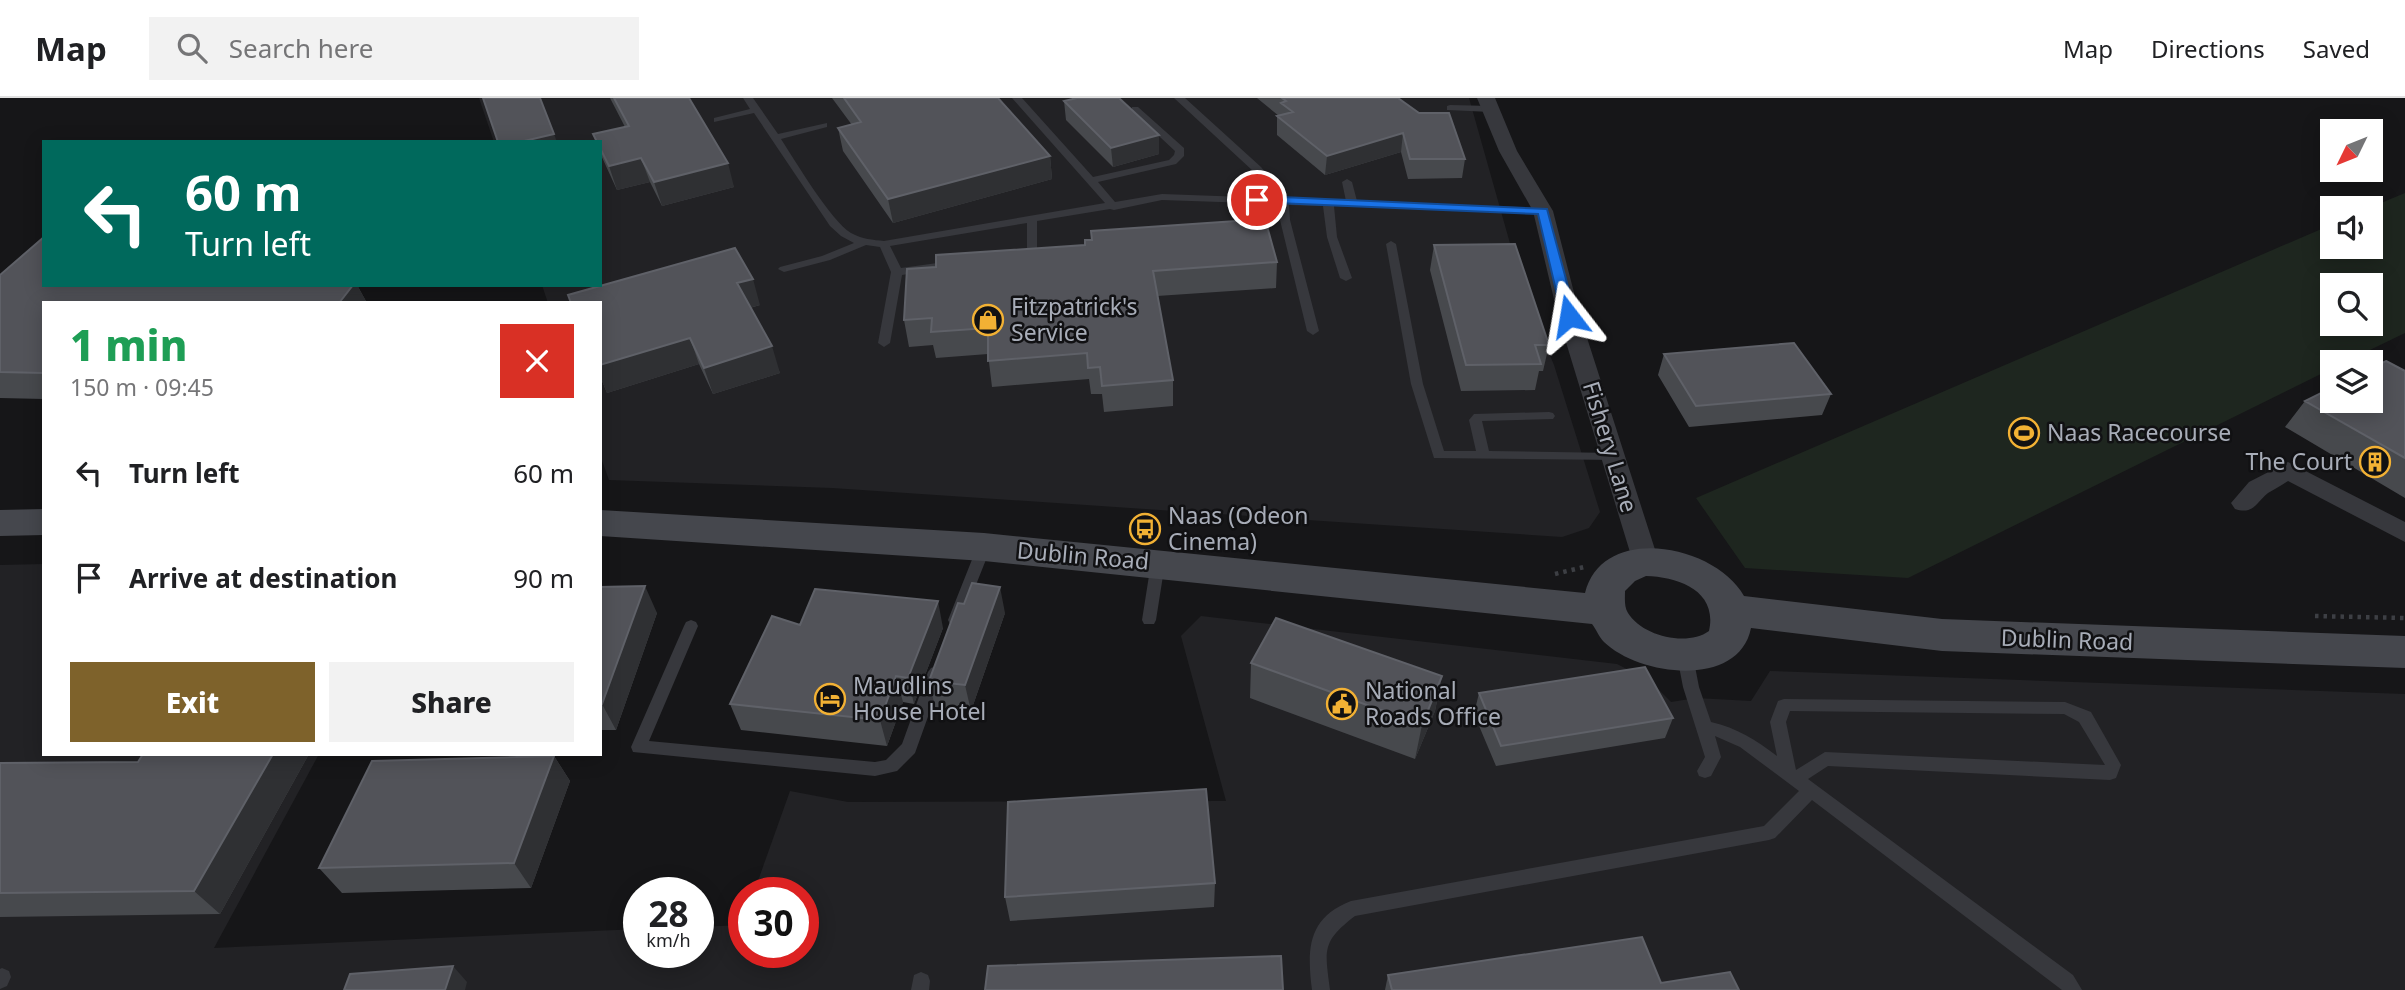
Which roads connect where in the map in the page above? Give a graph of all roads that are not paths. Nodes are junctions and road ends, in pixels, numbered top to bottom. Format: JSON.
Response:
{"nodes":[{"id":1,"x":748,"y":98,"type":"edge"},
{"id":2,"x":1017,"y":98,"type":"edge"},
{"id":3,"x":1179,"y":98,"type":"edge"},
{"id":4,"x":1489,"y":104,"type":"edge"},
{"id":5,"x":1450,"y":108,"type":"dead end"},
{"id":6,"x":1135,"y":109,"type":"edge"},
{"id":7,"x":756,"y":110,"type":"junction"},
{"id":8,"x":717,"y":120,"type":"dead end"},
{"id":9,"x":824,"y":125,"type":"dead end"},
{"id":10,"x":774,"y":138,"type":"junction"},
{"id":11,"x":1090,"y":181,"type":"junction"},
{"id":12,"x":1347,"y":182,"type":"dead end"},
{"id":13,"x":1283,"y":201,"type":"junction"},
{"id":14,"x":1328,"y":203,"type":"junction"},
{"id":15,"x":1352,"y":204,"type":"junction"},
{"id":16,"x":1114,"y":207,"type":"junction"},
{"id":17,"x":1543,"y":211,"type":"junction"},
{"id":18,"x":1032,"y":220,"type":"junction"},
{"id":19,"x":862,"y":243,"type":"junction"},
{"id":20,"x":884,"y":244,"type":"junction"},
{"id":21,"x":1391,"y":244,"type":"dead end"},
{"id":22,"x":1005,"y":257,"type":"edge"},
{"id":23,"x":964,"y":262,"type":"edge"},
{"id":24,"x":784,"y":269,"type":"dead end"},
{"id":25,"x":897,"y":272,"type":"junction"},
{"id":26,"x":1346,"y":278,"type":"dead end"},
{"id":27,"x":1313,"y":331,"type":"dead end"},
{"id":28,"x":884,"y":343,"type":"dead end"},
{"id":29,"x":1549,"y":416,"type":"dead end"},
{"id":30,"x":1484,"y":456,"type":"junction"},
{"id":31,"x":1613,"y":457,"type":"junction"},
{"id":32,"x":2244,"y":503,"type":"dead end"},
{"id":33,"x":42,"y":522,"type":"edge"},
{"id":34,"x":0,"y":523,"type":"edge"},
{"id":35,"x":602,"y":523,"type":"edge"},
{"id":36,"x":2405,"y":533,"type":"edge"},
{"id":37,"x":984,"y":547,"type":"junction"},
{"id":38,"x":1646,"y":562,"type":"junction"},
{"id":39,"x":1158,"y":563,"type":"junction"},
{"id":40,"x":1606,"y":610,"type":"junction"},
{"id":41,"x":1731,"y":610,"type":"junction"},
{"id":42,"x":1149,"y":620,"type":"dead end"},
{"id":43,"x":691,"y":626,"type":"dead end"},
{"id":44,"x":949,"y":636,"type":"edge"},
{"id":45,"x":2405,"y":652,"type":"edge"},
{"id":46,"x":1685,"y":656,"type":"junction"},
{"id":47,"x":941,"y":659,"type":"edge"},
{"id":48,"x":1705,"y":727,"type":"junction"},
{"id":49,"x":1704,"y":771,"type":"dead end"},
{"id":50,"x":1791,"y":778,"type":"junction"},
{"id":51,"x":1809,"y":792,"type":"junction"},
{"id":52,"x":1321,"y":990,"type":"edge"},
{"id":53,"x":2073,"y":990,"type":"edge"}],
"edges":[{"from":1,"to":7,"type":"lane"},
{"from":2,"to":11,"type":"lane"},
{"from":3,"to":13,"type":"lane"},
{"from":4,"to":5,"type":"lane"},
{"from":4,"to":17,"type":"street","name":"Fishery Lane"},
{"from":6,"to":11,"type":"lane"},
{"from":7,"to":8,"type":"lane"},
{"from":7,"to":10,"type":"lane"},
{"from":9,"to":10,"type":"lane"},
{"from":10,"to":19,"type":"lane"},
{"from":11,"to":16,"type":"lane"},
{"from":12,"to":15,"type":"lane"},
{"from":13,"to":14,"type":"lane"},
{"from":13,"to":16,"type":"lane"},
{"from":13,"to":27,"type":"lane"},
{"from":14,"to":15,"type":"lane"},
{"from":14,"to":26,"type":"lane"},
{"from":15,"to":17,"type":"lane"},
{"from":16,"to":18,"type":"lane"},
{"from":17,"to":31,"type":"street","name":"Fishery Lane"},
{"from":18,"to":20,"type":"lane"},
{"from":18,"to":22,"type":"lane"},
{"from":19,"to":20,"type":"lane"},
{"from":19,"to":24,"type":"lane"},
{"from":20,"to":25,"type":"lane"},
{"from":21,"to":30,"type":"lane"},
{"from":23,"to":25,"type":"lane"},
{"from":25,"to":28,"type":"lane"},
{"from":29,"to":30,"type":"lane"},
{"from":30,"to":31,"type":"lane"},
{"from":31,"to":38,"type":"street","name":"Fishery Lane"},
{"from":32,"to":36,"type":"street"},
{"from":33,"to":34,"type":"main road"},
{"from":35,"to":37,"type":"main road","name":"Dublin Road"},
{"from":37,"to":39,"type":"main road","name":"Dublin Road"},
{"from":37,"to":44,"type":"lane"},
{"from":38,"to":40,"type":"main road"},
{"from":38,"to":41,"type":"main road"},
{"from":39,"to":40,"type":"main road","name":"Dublin Road"},
{"from":39,"to":42,"type":"lane"},
{"from":40,"to":46,"type":"main road"},
{"from":41,"to":45,"type":"main road","name":"Dublin Road"},
{"from":41,"to":46,"type":"main road"},
{"from":43,"to":47,"type":"lane"},
{"from":46,"to":48,"type":"lane"},
{"from":48,"to":49,"type":"lane"},
{"from":48,"to":50,"type":"lane"},
{"from":50,"to":50,"type":"lane"},
{"from":50,"to":51,"type":"lane"},
{"from":51,"to":52,"type":"lane"},
{"from":51,"to":53,"type":"lane"}]}
